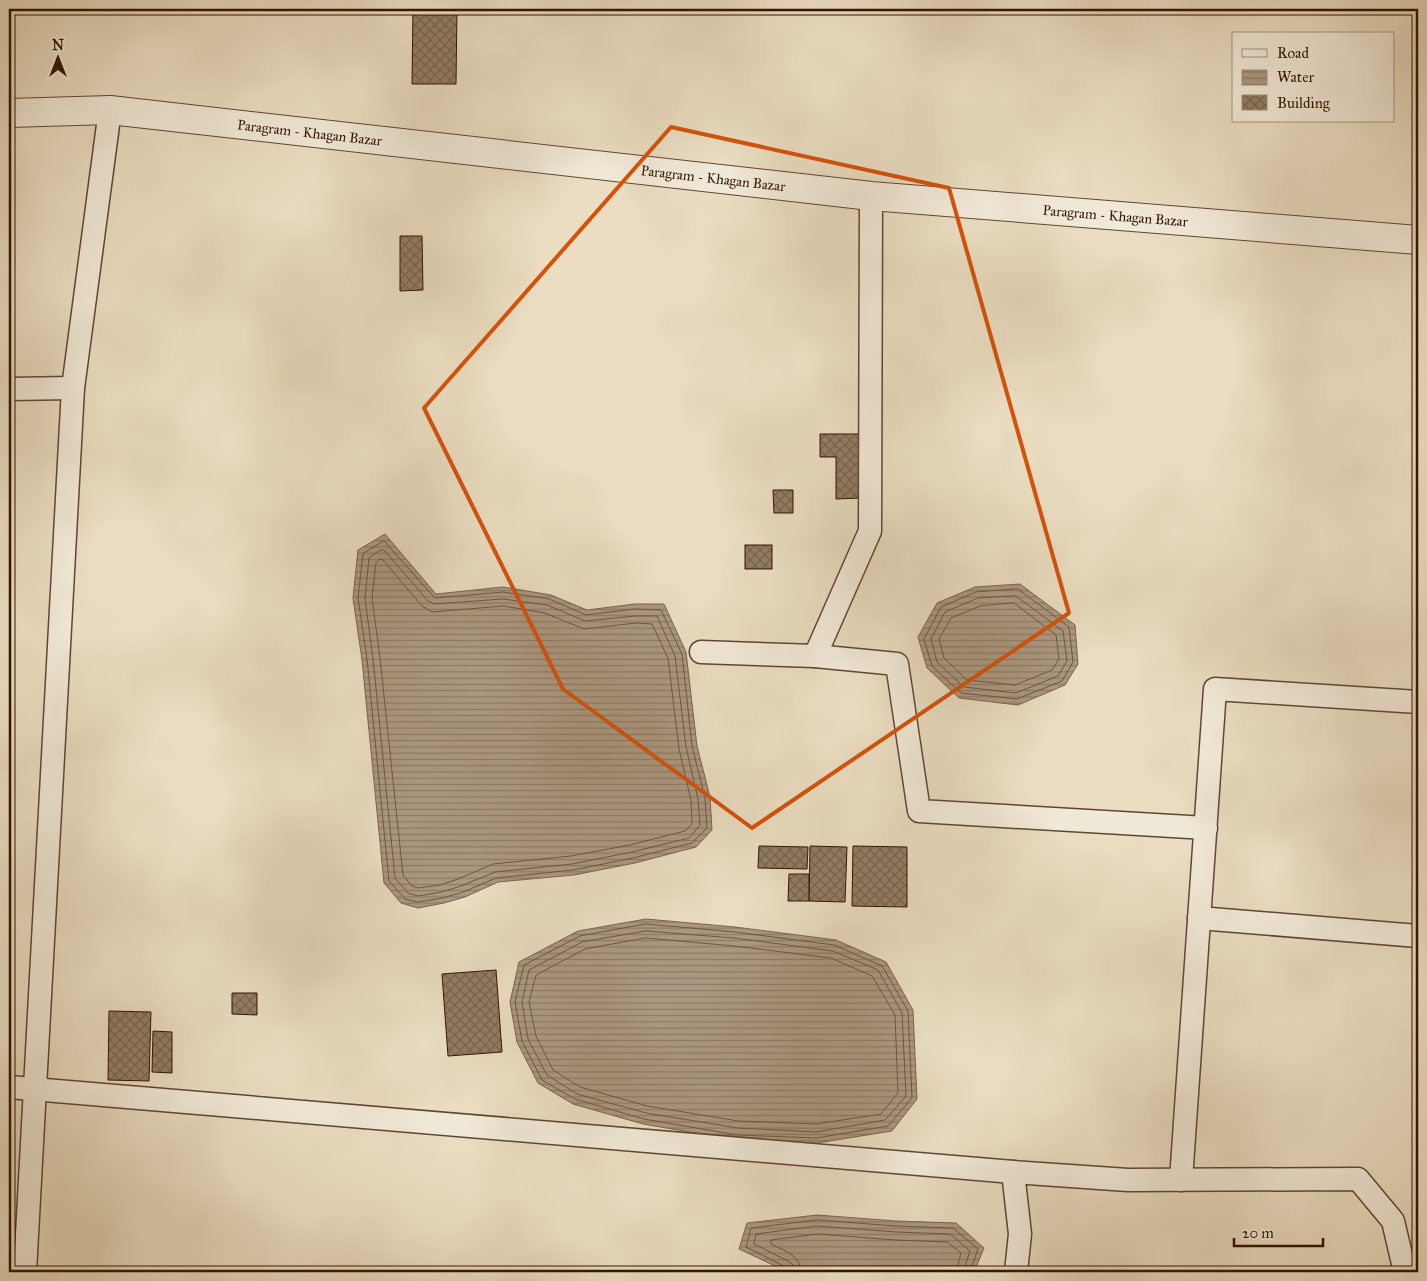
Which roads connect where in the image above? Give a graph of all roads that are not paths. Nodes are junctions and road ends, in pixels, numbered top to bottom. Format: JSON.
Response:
{"nodes":[{"id":1,"x":110,"y":110,"type":"junction"},
{"id":2,"x":9,"y":113,"type":"edge"},
{"id":3,"x":871,"y":196,"type":"junction"},
{"id":4,"x":1418,"y":240,"type":"edge"},
{"id":5,"x":74,"y":388,"type":"junction"},
{"id":6,"x":9,"y":389,"type":"edge"},
{"id":7,"x":701,"y":652,"type":"dead end"},
{"id":8,"x":815,"y":656,"type":"junction"},
{"id":9,"x":1418,"y":702,"type":"edge"},
{"id":10,"x":1206,"y":828,"type":"junction"},
{"id":11,"x":1199,"y":918,"type":"junction"},
{"id":12,"x":1418,"y":936,"type":"edge"},
{"id":13,"x":9,"y":1087,"type":"edge"},
{"id":14,"x":34,"y":1088,"type":"junction"},
{"id":15,"x":1013,"y":1172,"type":"junction"},
{"id":16,"x":1181,"y":1180,"type":"junction"},
{"id":17,"x":25,"y":1272,"type":"edge"},
{"id":18,"x":1016,"y":1272,"type":"edge"},
{"id":19,"x":1406,"y":1272,"type":"edge"}],
"edges":[{"from":1,"to":2,"type":"street","name":"Paragram - Khagan Bazar"},
{"from":1,"to":3,"type":"street","name":"Paragram - Khagan Bazar"},
{"from":1,"to":5,"type":"street"},
{"from":3,"to":4,"type":"street","name":"Paragram - Khagan Bazar"},
{"from":3,"to":8,"type":"street"},
{"from":5,"to":6,"type":"street"},
{"from":5,"to":14,"type":"street"},
{"from":7,"to":8,"type":"street"},
{"from":8,"to":10,"type":"street"},
{"from":9,"to":10,"type":"street"},
{"from":10,"to":11,"type":"street"},
{"from":11,"to":12,"type":"street"},
{"from":11,"to":16,"type":"street"},
{"from":13,"to":14,"type":"street"},
{"from":14,"to":15,"type":"street"},
{"from":14,"to":17,"type":"street"},
{"from":15,"to":16,"type":"street"},
{"from":15,"to":18,"type":"street"},
{"from":16,"to":19,"type":"street"}]}
